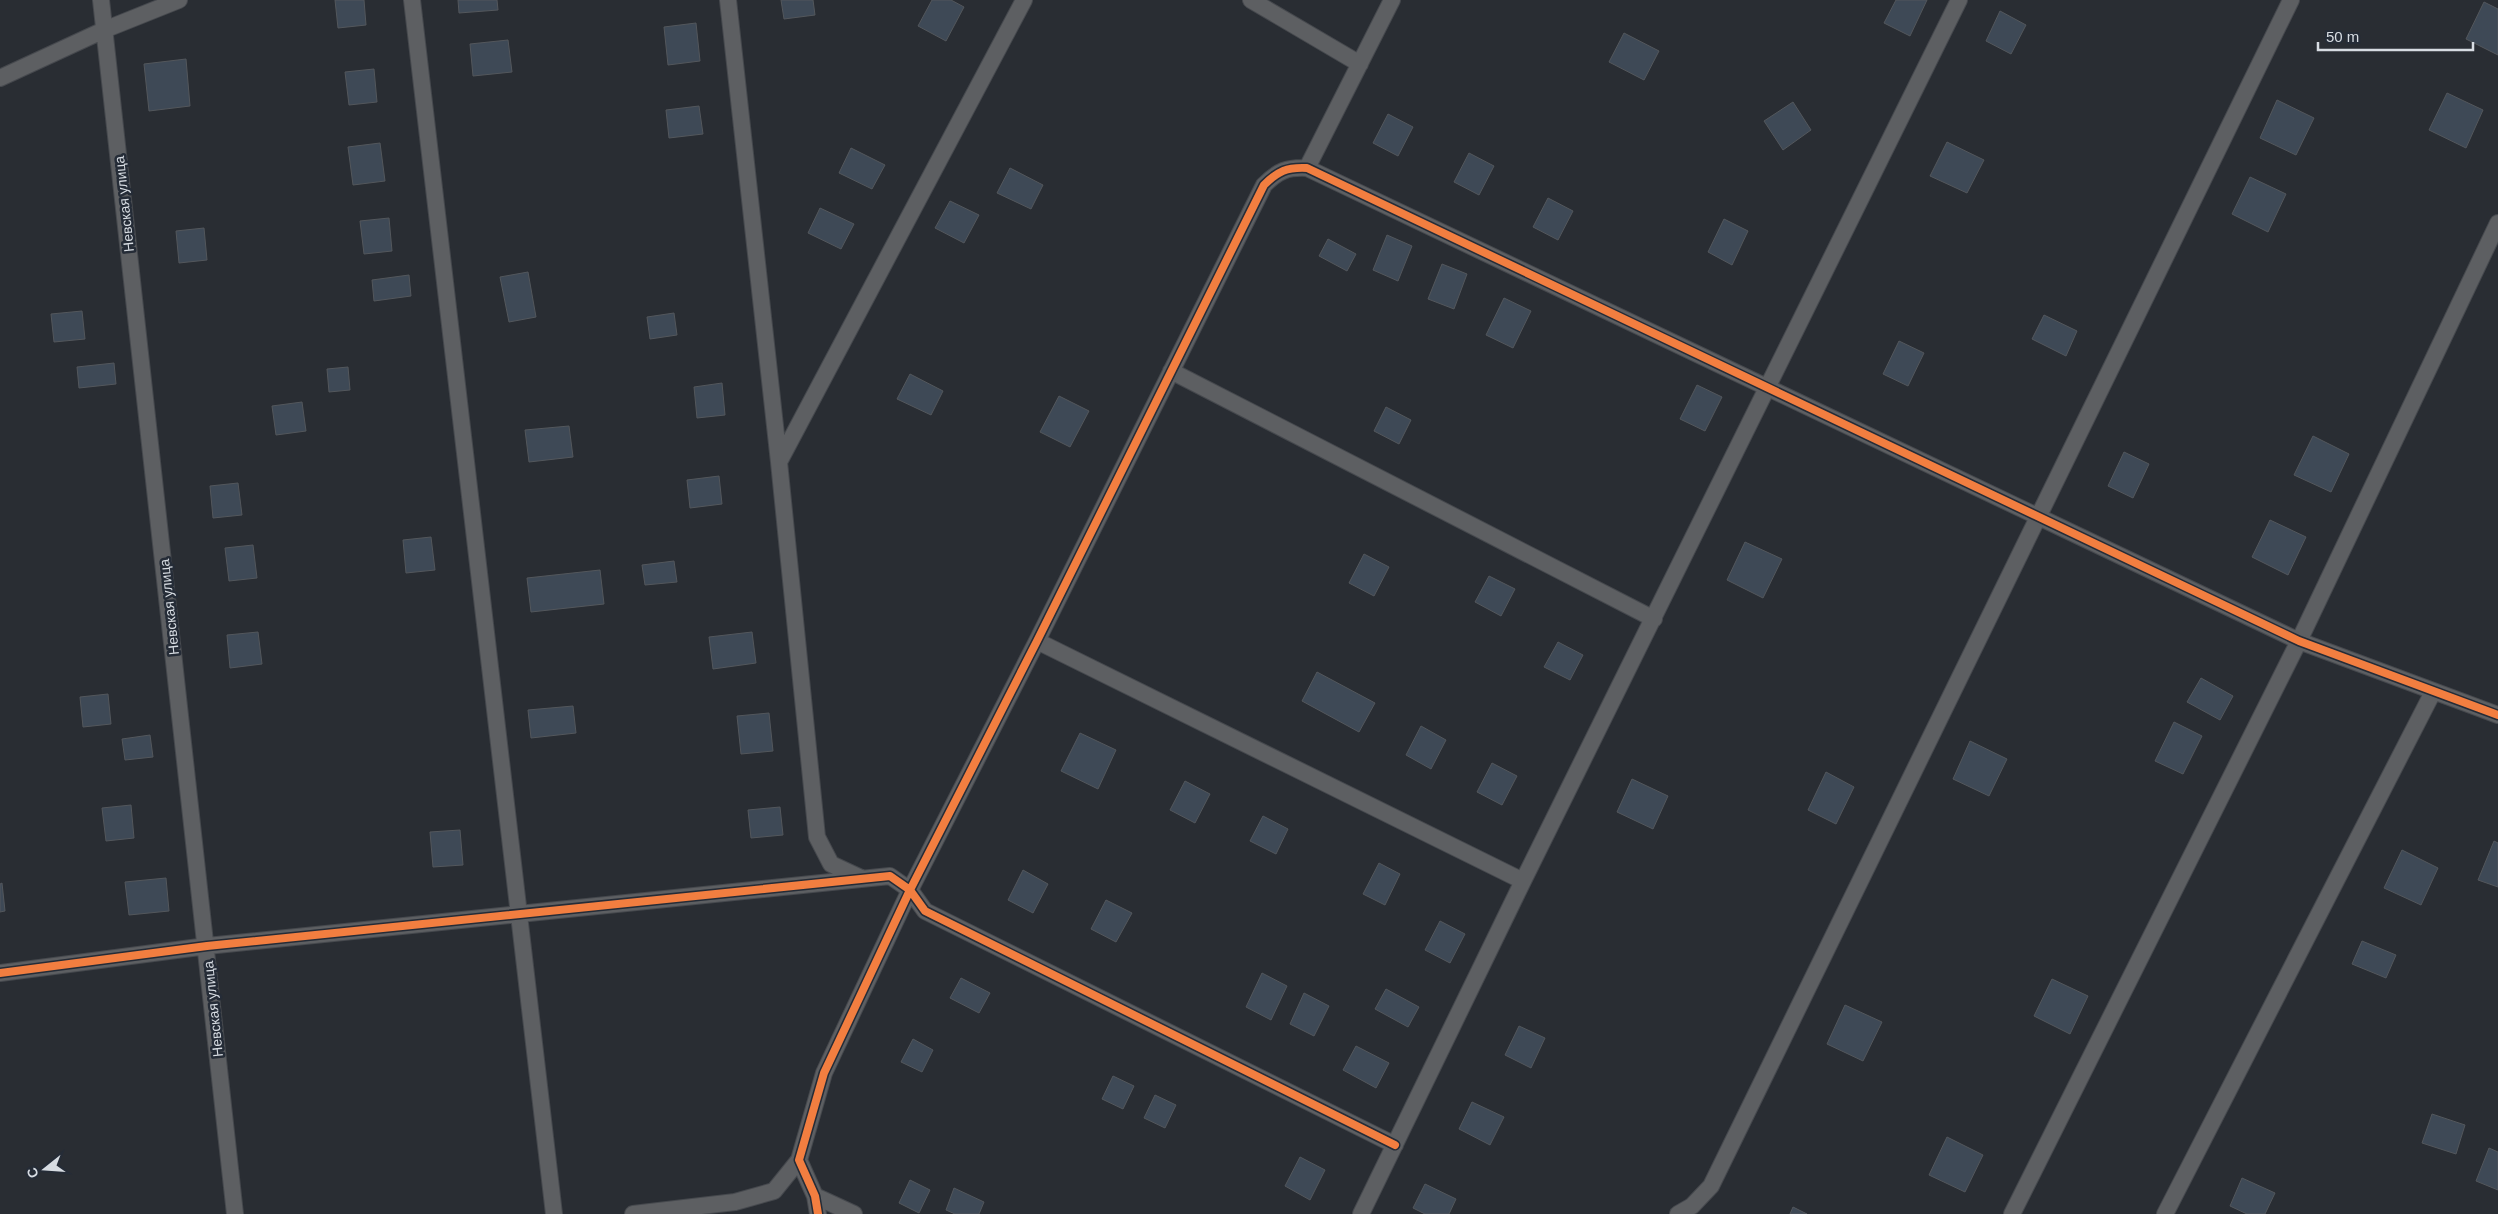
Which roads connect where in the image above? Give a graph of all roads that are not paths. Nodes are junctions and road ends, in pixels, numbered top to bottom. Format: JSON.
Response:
{"nodes":[{"id":1,"x":101,"y":0,"type":"edge"},
{"id":2,"x":179,"y":0,"type":"edge"},
{"id":3,"x":412,"y":0,"type":"edge"},
{"id":4,"x":728,"y":0,"type":"edge"},
{"id":5,"x":1024,"y":0,"type":"edge"},
{"id":6,"x":1251,"y":0,"type":"edge"},
{"id":7,"x":1392,"y":0,"type":"edge"},
{"id":8,"x":1959,"y":0,"type":"edge"},
{"id":9,"x":2290,"y":0,"type":"edge"},
{"id":10,"x":104,"y":30,"type":"junction"},
{"id":11,"x":1360,"y":64,"type":"junction"},
{"id":12,"x":0,"y":78,"type":"edge"},
{"id":13,"x":1307,"y":168,"type":"junction"},
{"id":14,"x":2498,"y":223,"type":"edge"},
{"id":15,"x":1171,"y":371,"type":"junction"},
{"id":16,"x":1766,"y":387,"type":"junction"},
{"id":17,"x":779,"y":462,"type":"junction"},
{"id":18,"x":2038,"y":517,"type":"junction"},
{"id":19,"x":1654,"y":620,"type":"junction"},
{"id":20,"x":2298,"y":641,"type":"junction"},
{"id":21,"x":1037,"y":642,"type":"junction"},
{"id":22,"x":2433,"y":692,"type":"junction"},
{"id":23,"x":2498,"y":715,"type":"edge"},
{"id":24,"x":861,"y":878,"type":"junction"},
{"id":25,"x":1523,"y":881,"type":"junction"},
{"id":26,"x":910,"y":890,"type":"junction"},
{"id":27,"x":518,"y":914,"type":"junction"},
{"id":28,"x":207,"y":946,"type":"junction"},
{"id":29,"x":0,"y":973,"type":"edge"},
{"id":30,"x":1395,"y":1145,"type":"junction"},
{"id":31,"x":799,"y":1160,"type":"junction"},
{"id":32,"x":815,"y":1196,"type":"junction"},
{"id":33,"x":235,"y":1214,"type":"edge"},
{"id":34,"x":554,"y":1214,"type":"edge"},
{"id":35,"x":633,"y":1214,"type":"edge"},
{"id":36,"x":818,"y":1214,"type":"edge"},
{"id":37,"x":854,"y":1214,"type":"edge"},
{"id":38,"x":1361,"y":1214,"type":"edge"},
{"id":39,"x":1678,"y":1214,"type":"edge"},
{"id":40,"x":2012,"y":1214,"type":"edge"},
{"id":41,"x":2165,"y":1214,"type":"edge"}],
"edges":[{"from":1,"to":10,"type":"street","name":"Невская улица"},
{"from":2,"to":10,"type":"street"},
{"from":3,"to":27,"type":"street"},
{"from":4,"to":17,"type":"street"},
{"from":5,"to":17,"type":"street"},
{"from":6,"to":11,"type":"street"},
{"from":7,"to":11,"type":"street"},
{"from":8,"to":16,"type":"street"},
{"from":9,"to":18,"type":"street"},
{"from":10,"to":12,"type":"street"},
{"from":10,"to":28,"type":"street","name":"Невская улица"},
{"from":11,"to":13,"type":"street"},
{"from":13,"to":15,"type":"street"},
{"from":13,"to":16,"type":"street"},
{"from":14,"to":20,"type":"street"},
{"from":15,"to":19,"type":"street"},
{"from":15,"to":21,"type":"street"},
{"from":16,"to":18,"type":"street"},
{"from":16,"to":19,"type":"street"},
{"from":17,"to":24,"type":"street"},
{"from":18,"to":20,"type":"street"},
{"from":18,"to":39,"type":"street"},
{"from":19,"to":25,"type":"street"},
{"from":20,"to":22,"type":"street"},
{"from":20,"to":40,"type":"street"},
{"from":21,"to":25,"type":"street"},
{"from":21,"to":26,"type":"street"},
{"from":22,"to":23,"type":"street"},
{"from":22,"to":41,"type":"street"},
{"from":24,"to":26,"type":"street"},
{"from":24,"to":27,"type":"street"},
{"from":25,"to":30,"type":"street"},
{"from":26,"to":30,"type":"street"},
{"from":26,"to":31,"type":"street"},
{"from":27,"to":28,"type":"street"},
{"from":27,"to":34,"type":"street"},
{"from":28,"to":29,"type":"street"},
{"from":28,"to":33,"type":"street","name":"Невская улица"},
{"from":30,"to":38,"type":"street"},
{"from":31,"to":32,"type":"street"},
{"from":31,"to":35,"type":"street"},
{"from":32,"to":36,"type":"street"},
{"from":32,"to":37,"type":"street"}]}
